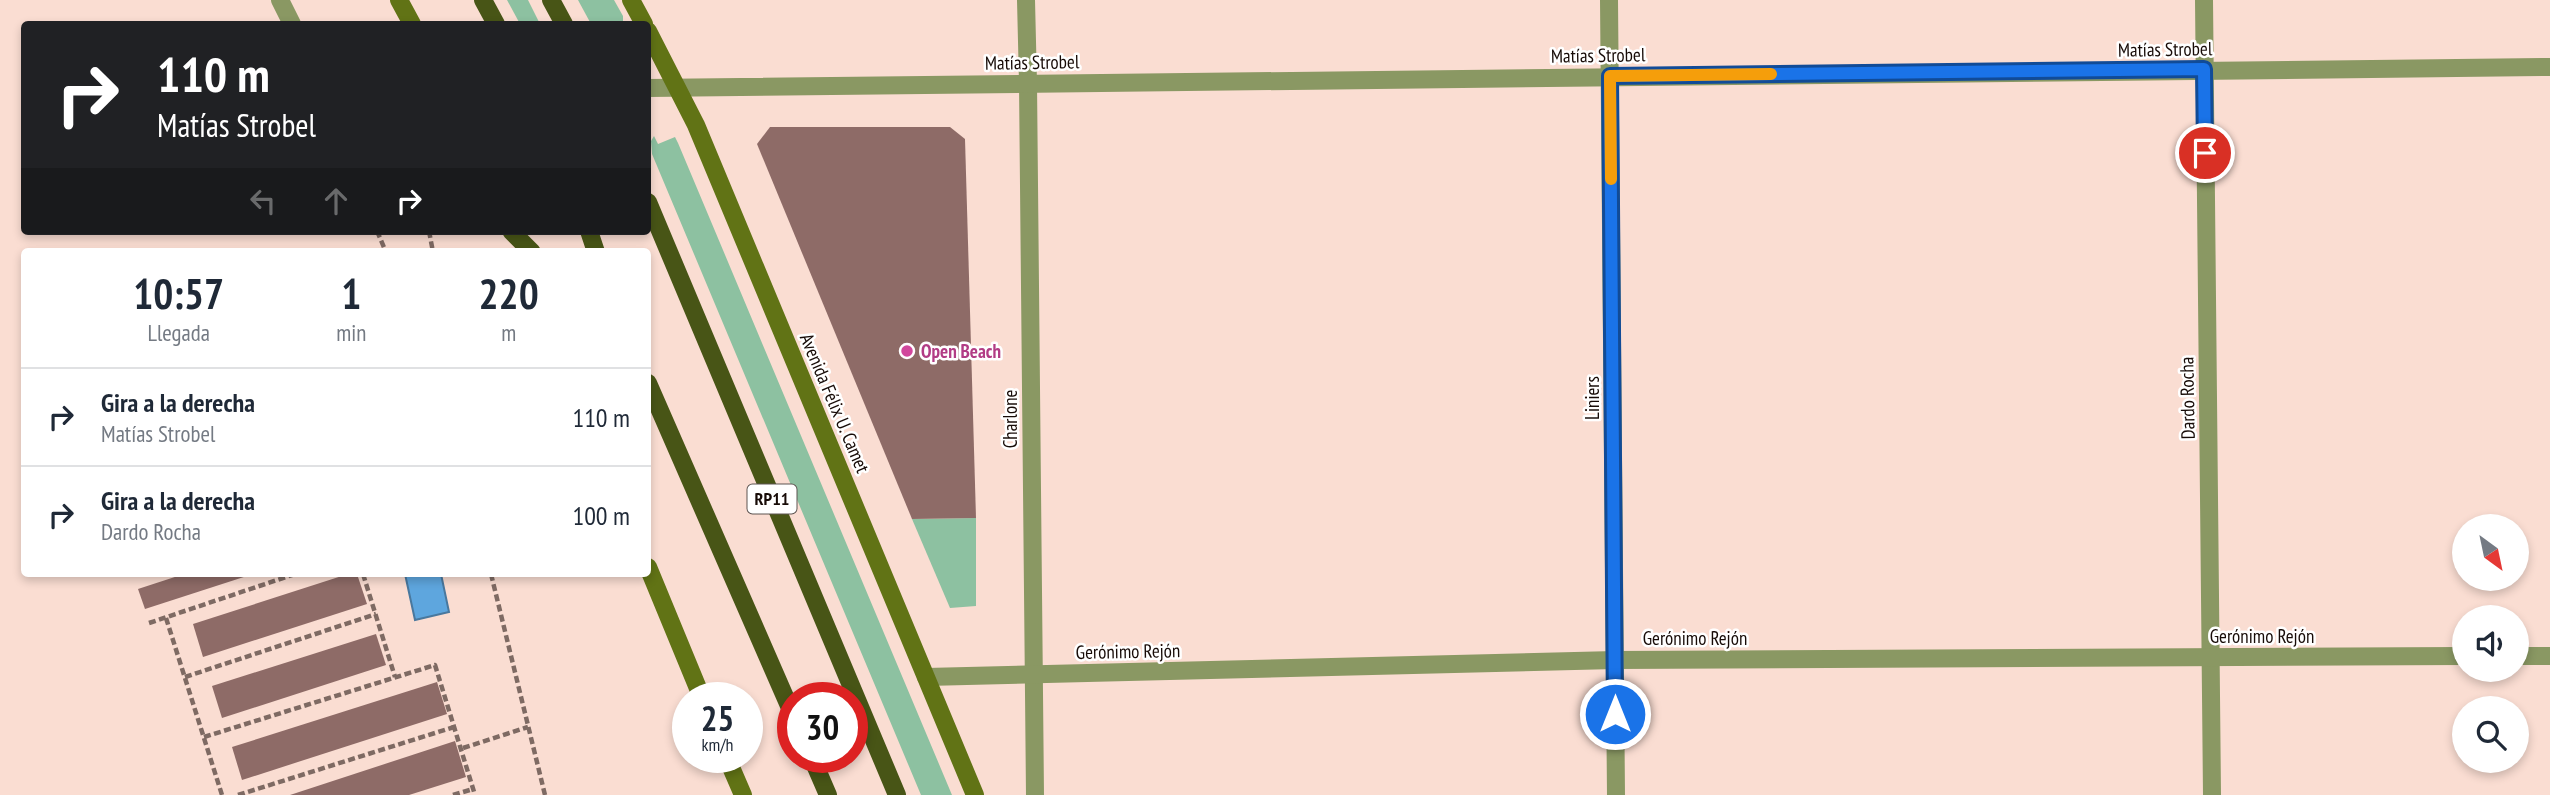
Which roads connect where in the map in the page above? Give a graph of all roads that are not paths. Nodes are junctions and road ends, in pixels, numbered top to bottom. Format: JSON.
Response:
{"nodes":[{"id":1,"x":280,"y":0,"type":"edge"},
{"id":2,"x":399,"y":0,"type":"edge"},
{"id":3,"x":483,"y":0,"type":"edge"},
{"id":4,"x":551,"y":0,"type":"edge"},
{"id":5,"x":631,"y":0,"type":"edge"},
{"id":6,"x":1026,"y":0,"type":"edge"},
{"id":7,"x":1609,"y":0,"type":"edge"},
{"id":8,"x":2204,"y":0,"type":"edge"},
{"id":9,"x":290,"y":21,"type":"edge"},
{"id":10,"x":410,"y":21,"type":"edge"},
{"id":11,"x":494,"y":21,"type":"edge"},
{"id":12,"x":562,"y":21,"type":"edge"},
{"id":13,"x":642,"y":21,"type":"edge"},
{"id":14,"x":651,"y":37,"type":"edge"},
{"id":15,"x":2550,"y":66,"type":"edge"},
{"id":16,"x":2204,"y":69,"type":"junction"},
{"id":17,"x":1610,"y":76,"type":"junction"},
{"id":18,"x":1028,"y":83,"type":"junction"},
{"id":19,"x":678,"y":87,"type":"junction"},
{"id":20,"x":651,"y":88,"type":"edge"},
{"id":21,"x":651,"y":209,"type":"edge"},
{"id":22,"x":514,"y":235,"type":"edge"},
{"id":23,"x":528,"y":248,"type":"edge"},
{"id":24,"x":651,"y":390,"type":"edge"},
{"id":25,"x":651,"y":574,"type":"edge"},
{"id":26,"x":2452,"y":656,"type":"edge"},
{"id":27,"x":2529,"y":656,"type":"edge"},
{"id":28,"x":2550,"y":656,"type":"edge"},
{"id":29,"x":2210,"y":657,"type":"junction"},
{"id":30,"x":1615,"y":660,"type":"junction"},
{"id":31,"x":1032,"y":674,"type":"junction"},
{"id":32,"x":926,"y":677,"type":"junction"},
{"id":33,"x":695,"y":682,"type":"edge"},
{"id":34,"x":779,"y":682,"type":"edge"},
{"id":35,"x":733,"y":773,"type":"edge"},
{"id":36,"x":818,"y":773,"type":"edge"},
{"id":37,"x":743,"y":795,"type":"edge"},
{"id":38,"x":828,"y":795,"type":"edge"},
{"id":39,"x":897,"y":795,"type":"edge"},
{"id":40,"x":975,"y":795,"type":"edge"},
{"id":41,"x":1035,"y":795,"type":"edge"},
{"id":42,"x":1616,"y":795,"type":"edge"},
{"id":43,"x":2212,"y":795,"type":"edge"}],
"edges":[{"from":1,"to":9,"type":"street"},
{"from":2,"to":10,"type":"main road"},
{"from":3,"to":11,"type":"main road"},
{"from":4,"to":12,"type":"main road"},
{"from":5,"to":13,"type":"main road"},
{"from":6,"to":18,"type":"street","name":"Charlone"},
{"from":7,"to":17,"type":"street","name":"Liniers"},
{"from":8,"to":16,"type":"street","name":"Dardo Rocha"},
{"from":14,"to":19,"type":"main road","name":"Avenida Félix U. Camet"},
{"from":15,"to":16,"type":"street","name":"Matías Strobel"},
{"from":16,"to":17,"type":"street","name":"Matías Strobel"},
{"from":16,"to":29,"type":"street","name":"Dardo Rocha"},
{"from":17,"to":18,"type":"street","name":"Matías Strobel"},
{"from":17,"to":30,"type":"street","name":"Liniers"},
{"from":18,"to":19,"type":"street","name":"Matías Strobel"},
{"from":18,"to":31,"type":"street","name":"Charlone"},
{"from":19,"to":20,"type":"street","name":"Matías Strobel"},
{"from":19,"to":32,"type":"main road","name":"Avenida Félix U. Camet"},
{"from":21,"to":39,"type":"main road","number":"RP11"},
{"from":22,"to":23,"type":"main road"},
{"from":24,"to":34,"type":"main road"},
{"from":25,"to":33,"type":"main road"},
{"from":26,"to":29,"type":"street","name":"Gerónimo Rejón"},
{"from":27,"to":28,"type":"street"},
{"from":29,"to":30,"type":"street","name":"Gerónimo Rejón"},
{"from":29,"to":43,"type":"street","name":"Dardo Rocha"},
{"from":30,"to":31,"type":"street","name":"Gerónimo Rejón"},
{"from":30,"to":42,"type":"street","name":"Liniers"},
{"from":31,"to":32,"type":"street","name":"Gerónimo Rejón"},
{"from":31,"to":41,"type":"street","name":"Charlone"},
{"from":32,"to":40,"type":"main road","name":"Avenida Félix U. Camet"},
{"from":35,"to":37,"type":"main road"},
{"from":36,"to":38,"type":"main road"}]}
